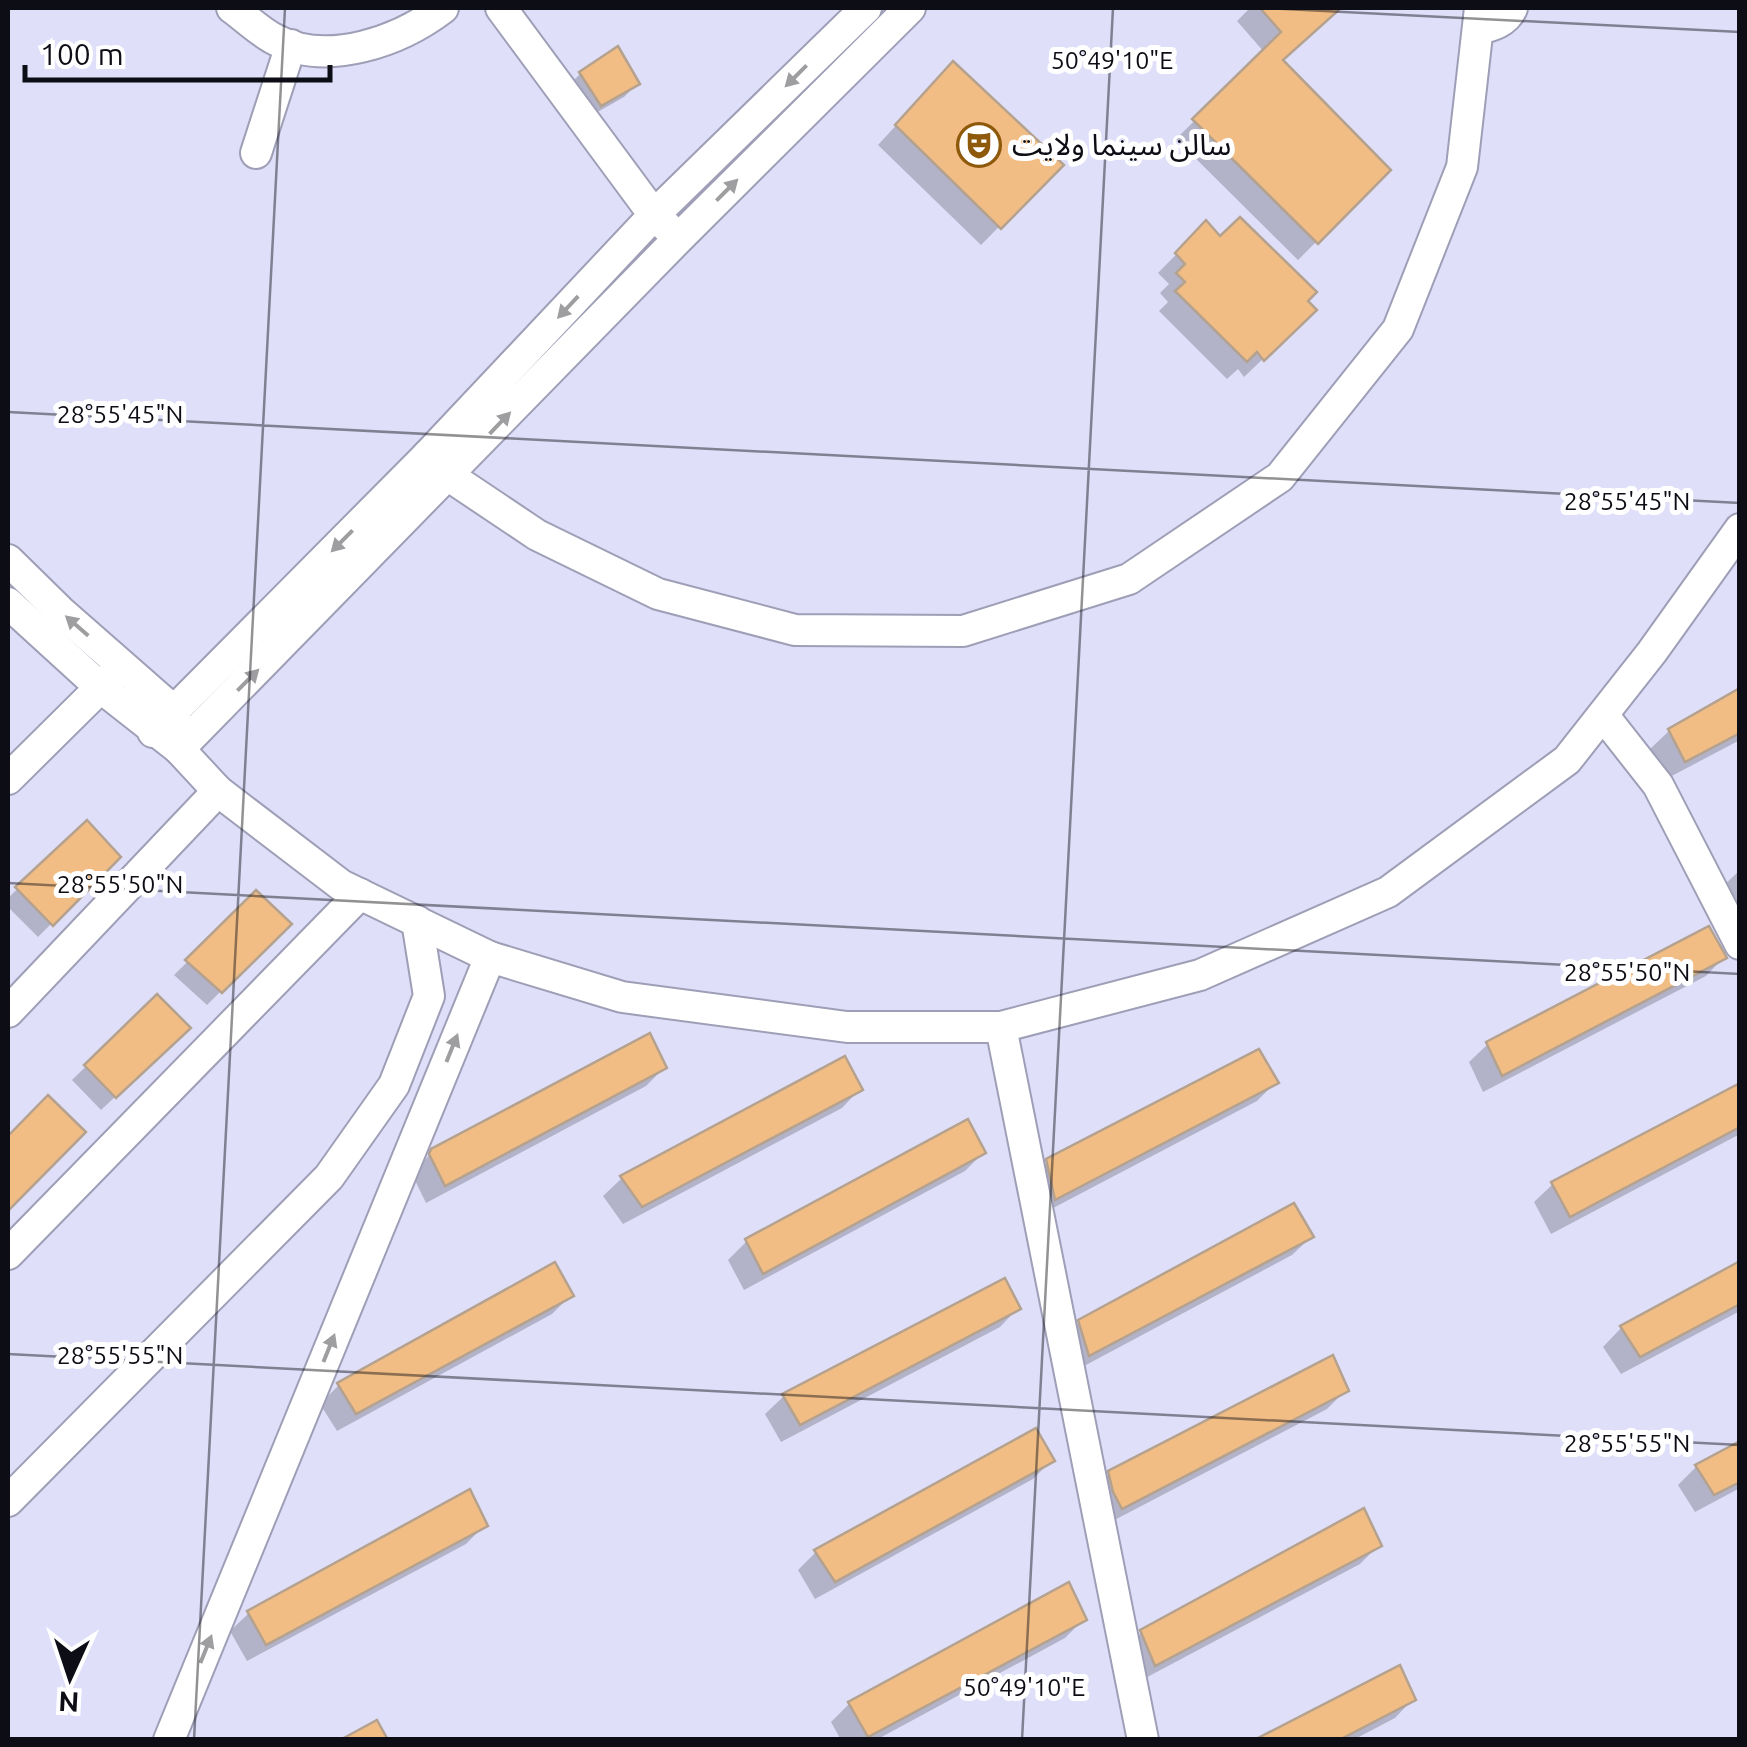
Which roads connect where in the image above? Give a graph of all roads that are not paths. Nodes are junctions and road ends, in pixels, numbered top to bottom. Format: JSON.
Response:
{"nodes":[{"id":1,"x":232,"y":8,"type":"edge"},
{"id":2,"x":443,"y":8,"type":"edge"},
{"id":3,"x":502,"y":8,"type":"edge"},
{"id":4,"x":866,"y":8,"type":"edge"},
{"id":5,"x":910,"y":8,"type":"edge"},
{"id":6,"x":1512,"y":8,"type":"edge"},
{"id":7,"x":1479,"y":18,"type":"edge"},
{"id":8,"x":291,"y":44,"type":"junction"},
{"id":9,"x":256,"y":152,"type":"dead end"},
{"id":10,"x":654,"y":216,"type":"junction"},
{"id":11,"x":678,"y":238,"type":"junction"},
{"id":12,"x":438,"y":466,"type":"junction"},
{"id":13,"x":1740,"y":529,"type":"edge"},
{"id":14,"x":8,"y":560,"type":"edge"},
{"id":15,"x":36,"y":588,"type":"junction"},
{"id":16,"x":10,"y":609,"type":"edge"},
{"id":17,"x":122,"y":666,"type":"junction"},
{"id":18,"x":100,"y":688,"type":"junction"},
{"id":19,"x":1603,"y":715,"type":"junction"},
{"id":20,"x":164,"y":721,"type":"junction"},
{"id":21,"x":180,"y":749,"type":"junction"},
{"id":22,"x":8,"y":779,"type":"edge"},
{"id":23,"x":218,"y":790,"type":"junction"},
{"id":24,"x":360,"y":894,"type":"junction"},
{"id":25,"x":417,"y":922,"type":"junction"},
{"id":26,"x":1740,"y":944,"type":"edge"},
{"id":27,"x":490,"y":957,"type":"junction"},
{"id":28,"x":8,"y":1012,"type":"edge"},
{"id":29,"x":1001,"y":1026,"type":"junction"},
{"id":30,"x":8,"y":1254,"type":"edge"},
{"id":31,"x":8,"y":1501,"type":"edge"},
{"id":32,"x":169,"y":1740,"type":"edge"},
{"id":33,"x":1142,"y":1740,"type":"edge"}],
"edges":[{"from":1,"to":8,"type":"street"},
{"from":2,"to":8,"type":"street"},
{"from":3,"to":10,"type":"street"},
{"from":4,"to":10,"type":"street","one_way":true},
{"from":11,"to":5,"type":"street","one_way":true},
{"from":6,"to":7,"type":"street"},
{"from":7,"to":12,"type":"street"},
{"from":8,"to":9,"type":"street"},
{"from":10,"to":11,"type":"street"},
{"from":10,"to":12,"type":"street","one_way":true},
{"from":12,"to":11,"type":"street","one_way":true},
{"from":12,"to":20,"type":"street","one_way":true},
{"from":21,"to":12,"type":"street","one_way":true},
{"from":13,"to":19,"type":"street"},
{"from":14,"to":15,"type":"street"},
{"from":15,"to":16,"type":"street"},
{"from":17,"to":15,"type":"street","one_way":true},
{"from":16,"to":18,"type":"street"},
{"from":17,"to":18,"type":"street"},
{"from":17,"to":20,"type":"street"},
{"from":18,"to":20,"type":"street"},
{"from":18,"to":22,"type":"street"},
{"from":19,"to":26,"type":"street"},
{"from":19,"to":29,"type":"street"},
{"from":20,"to":21,"type":"street"},
{"from":21,"to":23,"type":"street"},
{"from":23,"to":24,"type":"street"},
{"from":23,"to":28,"type":"street"},
{"from":24,"to":25,"type":"street"},
{"from":24,"to":30,"type":"street"},
{"from":25,"to":27,"type":"street"},
{"from":25,"to":31,"type":"street"},
{"from":27,"to":29,"type":"street"},
{"from":32,"to":27,"type":"street","one_way":true},
{"from":29,"to":33,"type":"street"}]}
